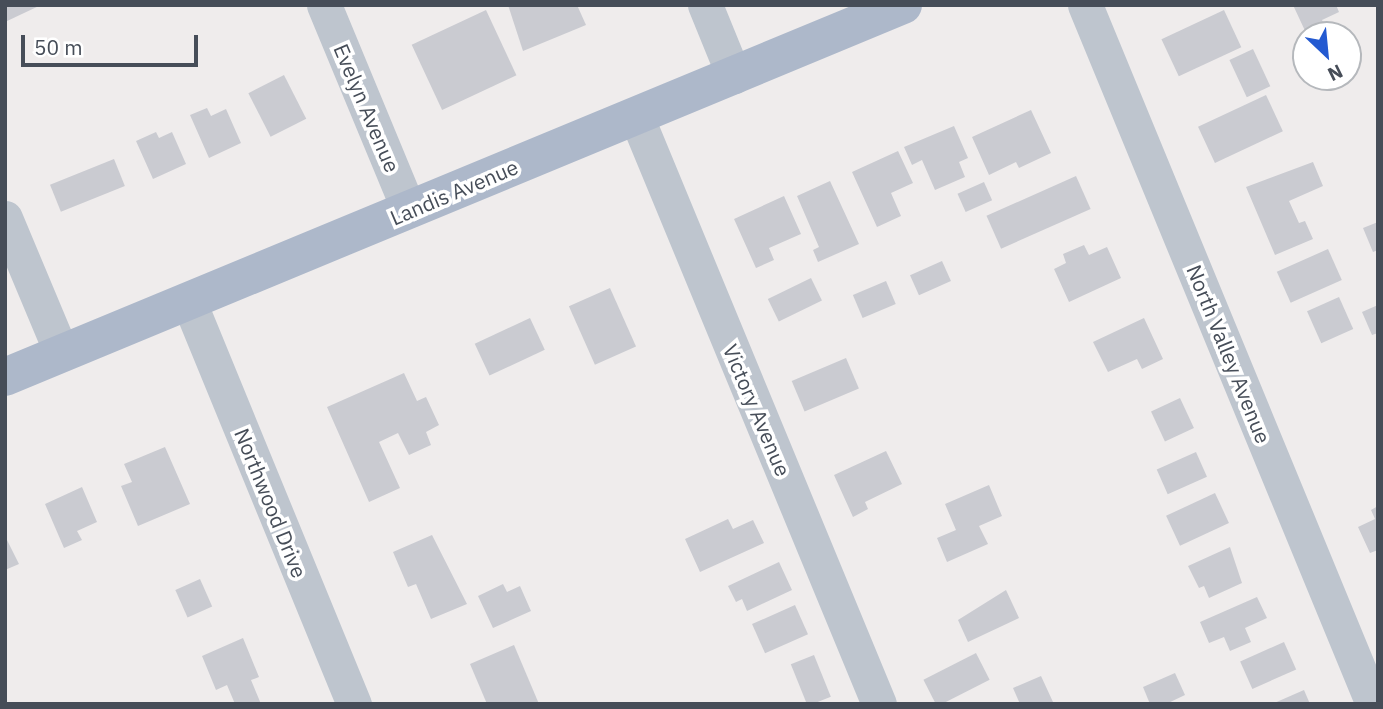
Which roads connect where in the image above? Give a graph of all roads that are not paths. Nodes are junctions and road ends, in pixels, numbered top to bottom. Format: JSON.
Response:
{"nodes":[{"id":1,"x":324,"y":5,"type":"edge"},
{"id":2,"x":705,"y":5,"type":"edge"},
{"id":3,"x":903,"y":5,"type":"edge"},
{"id":4,"x":1085,"y":5,"type":"edge"},
{"id":5,"x":734,"y":76,"type":"junction"},
{"id":6,"x":636,"y":116,"type":"junction"},
{"id":7,"x":409,"y":210,"type":"junction"},
{"id":8,"x":5,"y":218,"type":"edge"},
{"id":9,"x":189,"y":302,"type":"junction"},
{"id":10,"x":62,"y":354,"type":"junction"},
{"id":11,"x":5,"y":377,"type":"edge"},
{"id":12,"x":354,"y":704,"type":"edge"},
{"id":13,"x":879,"y":704,"type":"edge"},
{"id":14,"x":1373,"y":704,"type":"edge"}],
"edges":[{"from":1,"to":7,"type":"street","name":"Evelyn Avenue"},
{"from":2,"to":5,"type":"street"},
{"from":3,"to":5,"type":"main road","name":"Landis Avenue"},
{"from":4,"to":14,"type":"street","name":"North Valley Avenue"},
{"from":5,"to":6,"type":"main road","name":"Landis Avenue"},
{"from":6,"to":7,"type":"main road","name":"Landis Avenue"},
{"from":6,"to":13,"type":"street","name":"Victory Avenue"},
{"from":7,"to":9,"type":"main road","name":"Landis Avenue"},
{"from":8,"to":10,"type":"street"},
{"from":9,"to":10,"type":"main road","name":"Landis Avenue"},
{"from":9,"to":12,"type":"street","name":"Northwood Drive"},
{"from":10,"to":11,"type":"main road","name":"Landis Avenue"}]}
